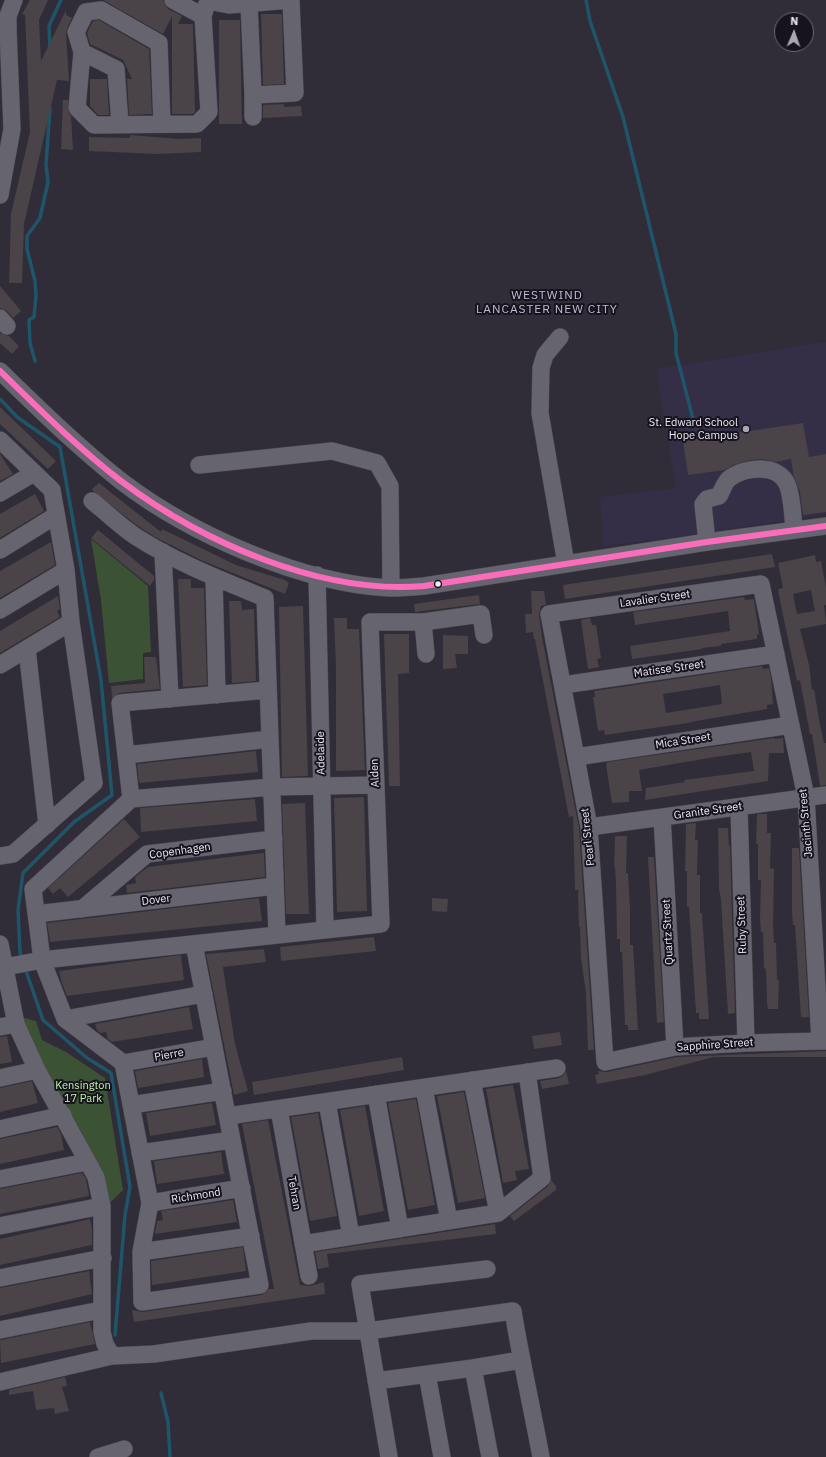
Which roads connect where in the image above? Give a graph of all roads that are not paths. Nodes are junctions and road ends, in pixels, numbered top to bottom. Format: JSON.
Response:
{"nodes":[{"id":1,"x":14,"y":0,"type":"edge"},
{"id":2,"x":173,"y":0,"type":"edge"},
{"id":3,"x":291,"y":1,"type":"edge"},
{"id":4,"x":249,"y":4,"type":"junction"},
{"id":5,"x":206,"y":6,"type":"edge"},
{"id":6,"x":4,"y":36,"type":"edge"},
{"id":7,"x":82,"y":52,"type":"junction"},
{"id":8,"x":253,"y":95,"type":"junction"},
{"id":9,"x":6,"y":115,"type":"edge"},
{"id":10,"x":253,"y":117,"type":"dead end"},
{"id":11,"x":120,"y":124,"type":"junction"},
{"id":12,"x":162,"y":124,"type":"junction"},
{"id":13,"x":0,"y":190,"type":"edge"},
{"id":14,"x":0,"y":195,"type":"edge"},
{"id":15,"x":560,"y":337,"type":"dead end"},
{"id":16,"x":0,"y":371,"type":"edge"},
{"id":17,"x":0,"y":440,"type":"edge"},
{"id":18,"x":199,"y":465,"type":"dead end"},
{"id":19,"x":34,"y":473,"type":"junction"},
{"id":20,"x":0,"y":493,"type":"edge"},
{"id":21,"x":92,"y":501,"type":"dead end"},
{"id":22,"x":55,"y":516,"type":"junction"},
{"id":23,"x":826,"y":527,"type":"edge"},
{"id":24,"x":794,"y":530,"type":"junction"},
{"id":25,"x":708,"y":542,"type":"junction"},
{"id":26,"x":0,"y":550,"type":"edge"},
{"id":27,"x":163,"y":552,"type":"junction"},
{"id":28,"x":566,"y":564,"type":"junction"},
{"id":29,"x":66,"y":570,"type":"junction"},
{"id":30,"x":317,"y":576,"type":"junction"},
{"id":31,"x":214,"y":577,"type":"junction"},
{"id":32,"x":761,"y":584,"type":"joint"},
{"id":33,"x":391,"y":588,"type":"junction"},
{"id":34,"x":0,"y":610,"type":"edge"},
{"id":35,"x":550,"y":614,"type":"joint"},
{"id":36,"x":71,"y":622,"type":"junction"},
{"id":37,"x":423,"y":622,"type":"junction"},
{"id":38,"x":484,"y":635,"type":"dead end"},
{"id":39,"x":27,"y":649,"type":"junction"},
{"id":40,"x":426,"y":654,"type":"dead end"},
{"id":41,"x":776,"y":654,"type":"junction"},
{"id":42,"x":0,"y":665,"type":"edge"},
{"id":43,"x":563,"y":685,"type":"junction"},
{"id":44,"x":268,"y":690,"type":"junction"},
{"id":45,"x":217,"y":695,"type":"junction"},
{"id":46,"x":170,"y":699,"type":"junction"},
{"id":47,"x":790,"y":725,"type":"junction"},
{"id":48,"x":270,"y":739,"type":"junction"},
{"id":49,"x":126,"y":755,"type":"junction"},
{"id":50,"x":576,"y":757,"type":"junction"},
{"id":51,"x":376,"y":784,"type":"junction"},
{"id":52,"x":322,"y":786,"type":"junction"},
{"id":53,"x":272,"y":788,"type":"junction"},
{"id":54,"x":826,"y":795,"type":"edge"},
{"id":55,"x":806,"y":798,"type":"junction"},
{"id":56,"x":131,"y":800,"type":"junction"},
{"id":57,"x":738,"y":807,"type":"junction"},
{"id":58,"x":662,"y":817,"type":"junction"},
{"id":59,"x":47,"y":825,"type":"junction"},
{"id":60,"x":589,"y":827,"type":"junction"},
{"id":61,"x":274,"y":839,"type":"junction"},
{"id":62,"x":0,"y":853,"type":"edge"},
{"id":63,"x":275,"y":886,"type":"junction"},
{"id":64,"x":82,"y":909,"type":"junction"},
{"id":65,"x":36,"y":914,"type":"junction"},
{"id":66,"x":325,"y":930,"type":"junction"},
{"id":67,"x":277,"y":935,"type":"junction"},
{"id":68,"x":0,"y":944,"type":"edge"},
{"id":69,"x":194,"y":944,"type":"junction"},
{"id":70,"x":38,"y":961,"type":"junction"},
{"id":71,"x":5,"y":967,"type":"edge"},
{"id":72,"x":204,"y":994,"type":"junction"},
{"id":73,"x":65,"y":1019,"type":"junction"},
{"id":74,"x":16,"y":1024,"type":"junction"},
{"id":75,"x":0,"y":1027,"type":"edge"},
{"id":76,"x":823,"y":1041,"type":"edge"},
{"id":77,"x":746,"y":1043,"type":"junction"},
{"id":78,"x":214,"y":1047,"type":"junction"},
{"id":79,"x":675,"y":1047,"type":"junction"},
{"id":80,"x":605,"y":1062,"type":"joint"},
{"id":81,"x":123,"y":1063,"type":"junction"},
{"id":82,"x":557,"y":1068,"type":"dead end"},
{"id":83,"x":37,"y":1070,"type":"junction"},
{"id":84,"x":527,"y":1072,"type":"junction"},
{"id":85,"x":0,"y":1078,"type":"edge"},
{"id":86,"x":472,"y":1080,"type":"junction"},
{"id":87,"x":424,"y":1088,"type":"junction"},
{"id":88,"x":223,"y":1091,"type":"junction"},
{"id":89,"x":376,"y":1094,"type":"junction"},
{"id":90,"x":327,"y":1102,"type":"junction"},
{"id":91,"x":131,"y":1105,"type":"junction"},
{"id":92,"x":279,"y":1109,"type":"junction"},
{"id":93,"x":63,"y":1115,"type":"junction"},
{"id":94,"x":228,"y":1116,"type":"junction"},
{"id":95,"x":0,"y":1129,"type":"edge"},
{"id":96,"x":232,"y":1140,"type":"junction"},
{"id":97,"x":140,"y":1153,"type":"junction"},
{"id":98,"x":87,"y":1162,"type":"junction"},
{"id":99,"x":0,"y":1179,"type":"edge"},
{"id":100,"x":242,"y":1188,"type":"junction"},
{"id":101,"x":150,"y":1203,"type":"junction"},
{"id":102,"x":102,"y":1206,"type":"junction"},
{"id":103,"x":498,"y":1213,"type":"junction"},
{"id":104,"x":449,"y":1221,"type":"junction"},
{"id":105,"x":0,"y":1226,"type":"edge"},
{"id":106,"x":400,"y":1229,"type":"junction"},
{"id":107,"x":251,"y":1236,"type":"junction"},
{"id":108,"x":351,"y":1236,"type":"junction"},
{"id":109,"x":303,"y":1244,"type":"junction"},
{"id":110,"x":141,"y":1252,"type":"junction"},
{"id":111,"x":103,"y":1258,"type":"junction"},
{"id":112,"x":486,"y":1269,"type":"dead end"},
{"id":113,"x":309,"y":1276,"type":"dead end"},
{"id":114,"x":0,"y":1278,"type":"edge"},
{"id":115,"x":101,"y":1310,"type":"junction"},
{"id":116,"x":0,"y":1330,"type":"edge"},
{"id":117,"x":368,"y":1331,"type":"junction"},
{"id":118,"x":112,"y":1356,"type":"junction"},
{"id":119,"x":521,"y":1360,"type":"junction"},
{"id":120,"x":473,"y":1368,"type":"junction"},
{"id":121,"x":427,"y":1374,"type":"junction"},
{"id":122,"x":376,"y":1381,"type":"junction"},
{"id":123,"x":0,"y":1382,"type":"edge"},
{"id":124,"x":124,"y":1449,"type":"dead end"},
{"id":125,"x":98,"y":1457,"type":"edge"},
{"id":126,"x":389,"y":1457,"type":"edge"},
{"id":127,"x":442,"y":1457,"type":"edge"},
{"id":128,"x":490,"y":1457,"type":"edge"},
{"id":129,"x":541,"y":1457,"type":"edge"}],
"edges":[{"from":1,"to":6,"type":"street"},
{"from":2,"to":5,"type":"street"},
{"from":3,"to":4,"type":"street"},
{"from":3,"to":8,"type":"street"},
{"from":4,"to":5,"type":"street"},
{"from":4,"to":8,"type":"street"},
{"from":5,"to":12,"type":"street"},
{"from":6,"to":9,"type":"street"},
{"from":7,"to":11,"type":"street"},
{"from":7,"to":11,"type":"street"},
{"from":7,"to":12,"type":"street"},
{"from":8,"to":10,"type":"street"},
{"from":9,"to":13,"type":"street"},
{"from":11,"to":12,"type":"street"},
{"from":13,"to":14,"type":"street"},
{"from":15,"to":28,"type":"street"},
{"from":16,"to":30,"type":"street"},
{"from":17,"to":19,"type":"street"},
{"from":18,"to":33,"type":"street"},
{"from":19,"to":20,"type":"street"},
{"from":19,"to":22,"type":"street"},
{"from":21,"to":27,"type":"street"},
{"from":22,"to":26,"type":"street"},
{"from":22,"to":29,"type":"street"},
{"from":23,"to":24,"type":"street"},
{"from":24,"to":25,"type":"street"},
{"from":24,"to":25,"type":"street"},
{"from":25,"to":28,"type":"street"},
{"from":27,"to":31,"type":"street"},
{"from":27,"to":46,"type":"street"},
{"from":28,"to":33,"type":"street"},
{"from":29,"to":34,"type":"street"},
{"from":29,"to":36,"type":"street"},
{"from":30,"to":33,"type":"street"},
{"from":30,"to":52,"type":"street","name":"Adelaide"},
{"from":31,"to":44,"type":"street"},
{"from":31,"to":45,"type":"street"},
{"from":32,"to":35,"type":"street","name":"Lavalier Street"},
{"from":32,"to":41,"type":"street","name":"Jacinth Street"},
{"from":35,"to":43,"type":"street","name":"Pearl Street"},
{"from":36,"to":39,"type":"street"},
{"from":36,"to":59,"type":"street"},
{"from":37,"to":38,"type":"street"},
{"from":37,"to":40,"type":"street"},
{"from":37,"to":51,"type":"street","name":"Alden"},
{"from":39,"to":42,"type":"street"},
{"from":39,"to":59,"type":"street"},
{"from":41,"to":43,"type":"street","name":"Matisse Street"},
{"from":41,"to":47,"type":"street","name":"Jacinth Street"},
{"from":43,"to":50,"type":"street","name":"Pearl Street"},
{"from":44,"to":45,"type":"street"},
{"from":44,"to":48,"type":"street"},
{"from":45,"to":46,"type":"street"},
{"from":46,"to":49,"type":"street"},
{"from":47,"to":50,"type":"street","name":"Mica Street"},
{"from":47,"to":55,"type":"street","name":"Jacinth Street"},
{"from":48,"to":49,"type":"street"},
{"from":48,"to":53,"type":"street"},
{"from":49,"to":56,"type":"street"},
{"from":50,"to":60,"type":"street","name":"Pearl Street"},
{"from":51,"to":52,"type":"street"},
{"from":51,"to":66,"type":"street","name":"Alden"},
{"from":52,"to":53,"type":"street"},
{"from":52,"to":66,"type":"street","name":"Adelaide"},
{"from":53,"to":56,"type":"street"},
{"from":53,"to":61,"type":"street"},
{"from":54,"to":55,"type":"street","name":"Granite Street"},
{"from":55,"to":57,"type":"street","name":"Granite Street"},
{"from":55,"to":76,"type":"street","name":"Jacinth Street"},
{"from":56,"to":65,"type":"street"},
{"from":57,"to":58,"type":"street","name":"Granite Street"},
{"from":57,"to":77,"type":"street","name":"Ruby Street"},
{"from":58,"to":60,"type":"street","name":"Granite Street"},
{"from":58,"to":79,"type":"street","name":"Quartz Street"},
{"from":59,"to":62,"type":"street"},
{"from":60,"to":80,"type":"street","name":"Pearl Street"},
{"from":61,"to":63,"type":"street"},
{"from":61,"to":64,"type":"street","name":"Copenhagen"},
{"from":63,"to":64,"type":"street","name":"Dover"},
{"from":63,"to":67,"type":"street"},
{"from":64,"to":65,"type":"street","name":"Dover"},
{"from":65,"to":70,"type":"street"},
{"from":66,"to":67,"type":"street"},
{"from":67,"to":69,"type":"street"},
{"from":68,"to":71,"type":"street"},
{"from":69,"to":70,"type":"street"},
{"from":69,"to":72,"type":"street"},
{"from":70,"to":71,"type":"street"},
{"from":70,"to":73,"type":"street"},
{"from":71,"to":74,"type":"street"},
{"from":72,"to":73,"type":"street"},
{"from":72,"to":78,"type":"street"},
{"from":73,"to":81,"type":"street"},
{"from":74,"to":75,"type":"street"},
{"from":74,"to":83,"type":"street"},
{"from":76,"to":77,"type":"street","name":"Sapphire Street"},
{"from":77,"to":79,"type":"street","name":"Sapphire Street"},
{"from":78,"to":81,"type":"street","name":"Pierre"},
{"from":78,"to":88,"type":"street"},
{"from":79,"to":80,"type":"street","name":"Sapphire Street"},
{"from":81,"to":91,"type":"street"},
{"from":82,"to":84,"type":"street"},
{"from":83,"to":85,"type":"street"},
{"from":83,"to":93,"type":"street"},
{"from":84,"to":86,"type":"street"},
{"from":84,"to":103,"type":"street"},
{"from":86,"to":87,"type":"street"},
{"from":86,"to":103,"type":"street"},
{"from":87,"to":89,"type":"street"},
{"from":87,"to":104,"type":"street"},
{"from":88,"to":91,"type":"street"},
{"from":88,"to":94,"type":"street"},
{"from":89,"to":90,"type":"street"},
{"from":89,"to":106,"type":"street"},
{"from":90,"to":92,"type":"street"},
{"from":90,"to":108,"type":"street"},
{"from":91,"to":97,"type":"street"},
{"from":92,"to":94,"type":"street"},
{"from":92,"to":109,"type":"street","name":"Tehran"},
{"from":93,"to":95,"type":"street"},
{"from":93,"to":98,"type":"street"},
{"from":94,"to":96,"type":"street"},
{"from":96,"to":97,"type":"street"},
{"from":96,"to":100,"type":"street"},
{"from":97,"to":101,"type":"street"},
{"from":98,"to":99,"type":"street"},
{"from":98,"to":102,"type":"street"},
{"from":100,"to":101,"type":"street","name":"Richmond"},
{"from":100,"to":107,"type":"street"},
{"from":101,"to":110,"type":"street"},
{"from":102,"to":105,"type":"street"},
{"from":102,"to":111,"type":"street"},
{"from":103,"to":104,"type":"street"},
{"from":104,"to":106,"type":"street"},
{"from":106,"to":108,"type":"street"},
{"from":107,"to":110,"type":"street"},
{"from":107,"to":110,"type":"street"},
{"from":108,"to":109,"type":"street"},
{"from":109,"to":113,"type":"street","name":"Tehran"},
{"from":111,"to":114,"type":"street"},
{"from":111,"to":115,"type":"street"},
{"from":112,"to":117,"type":"street"},
{"from":115,"to":116,"type":"street"},
{"from":115,"to":118,"type":"street"},
{"from":117,"to":118,"type":"street"},
{"from":117,"to":119,"type":"street"},
{"from":117,"to":122,"type":"street"},
{"from":118,"to":123,"type":"street"},
{"from":119,"to":120,"type":"street"},
{"from":119,"to":129,"type":"street"},
{"from":120,"to":121,"type":"street"},
{"from":120,"to":128,"type":"street"},
{"from":121,"to":122,"type":"street"},
{"from":121,"to":127,"type":"street"},
{"from":122,"to":126,"type":"street"},
{"from":124,"to":125,"type":"street"}]}
